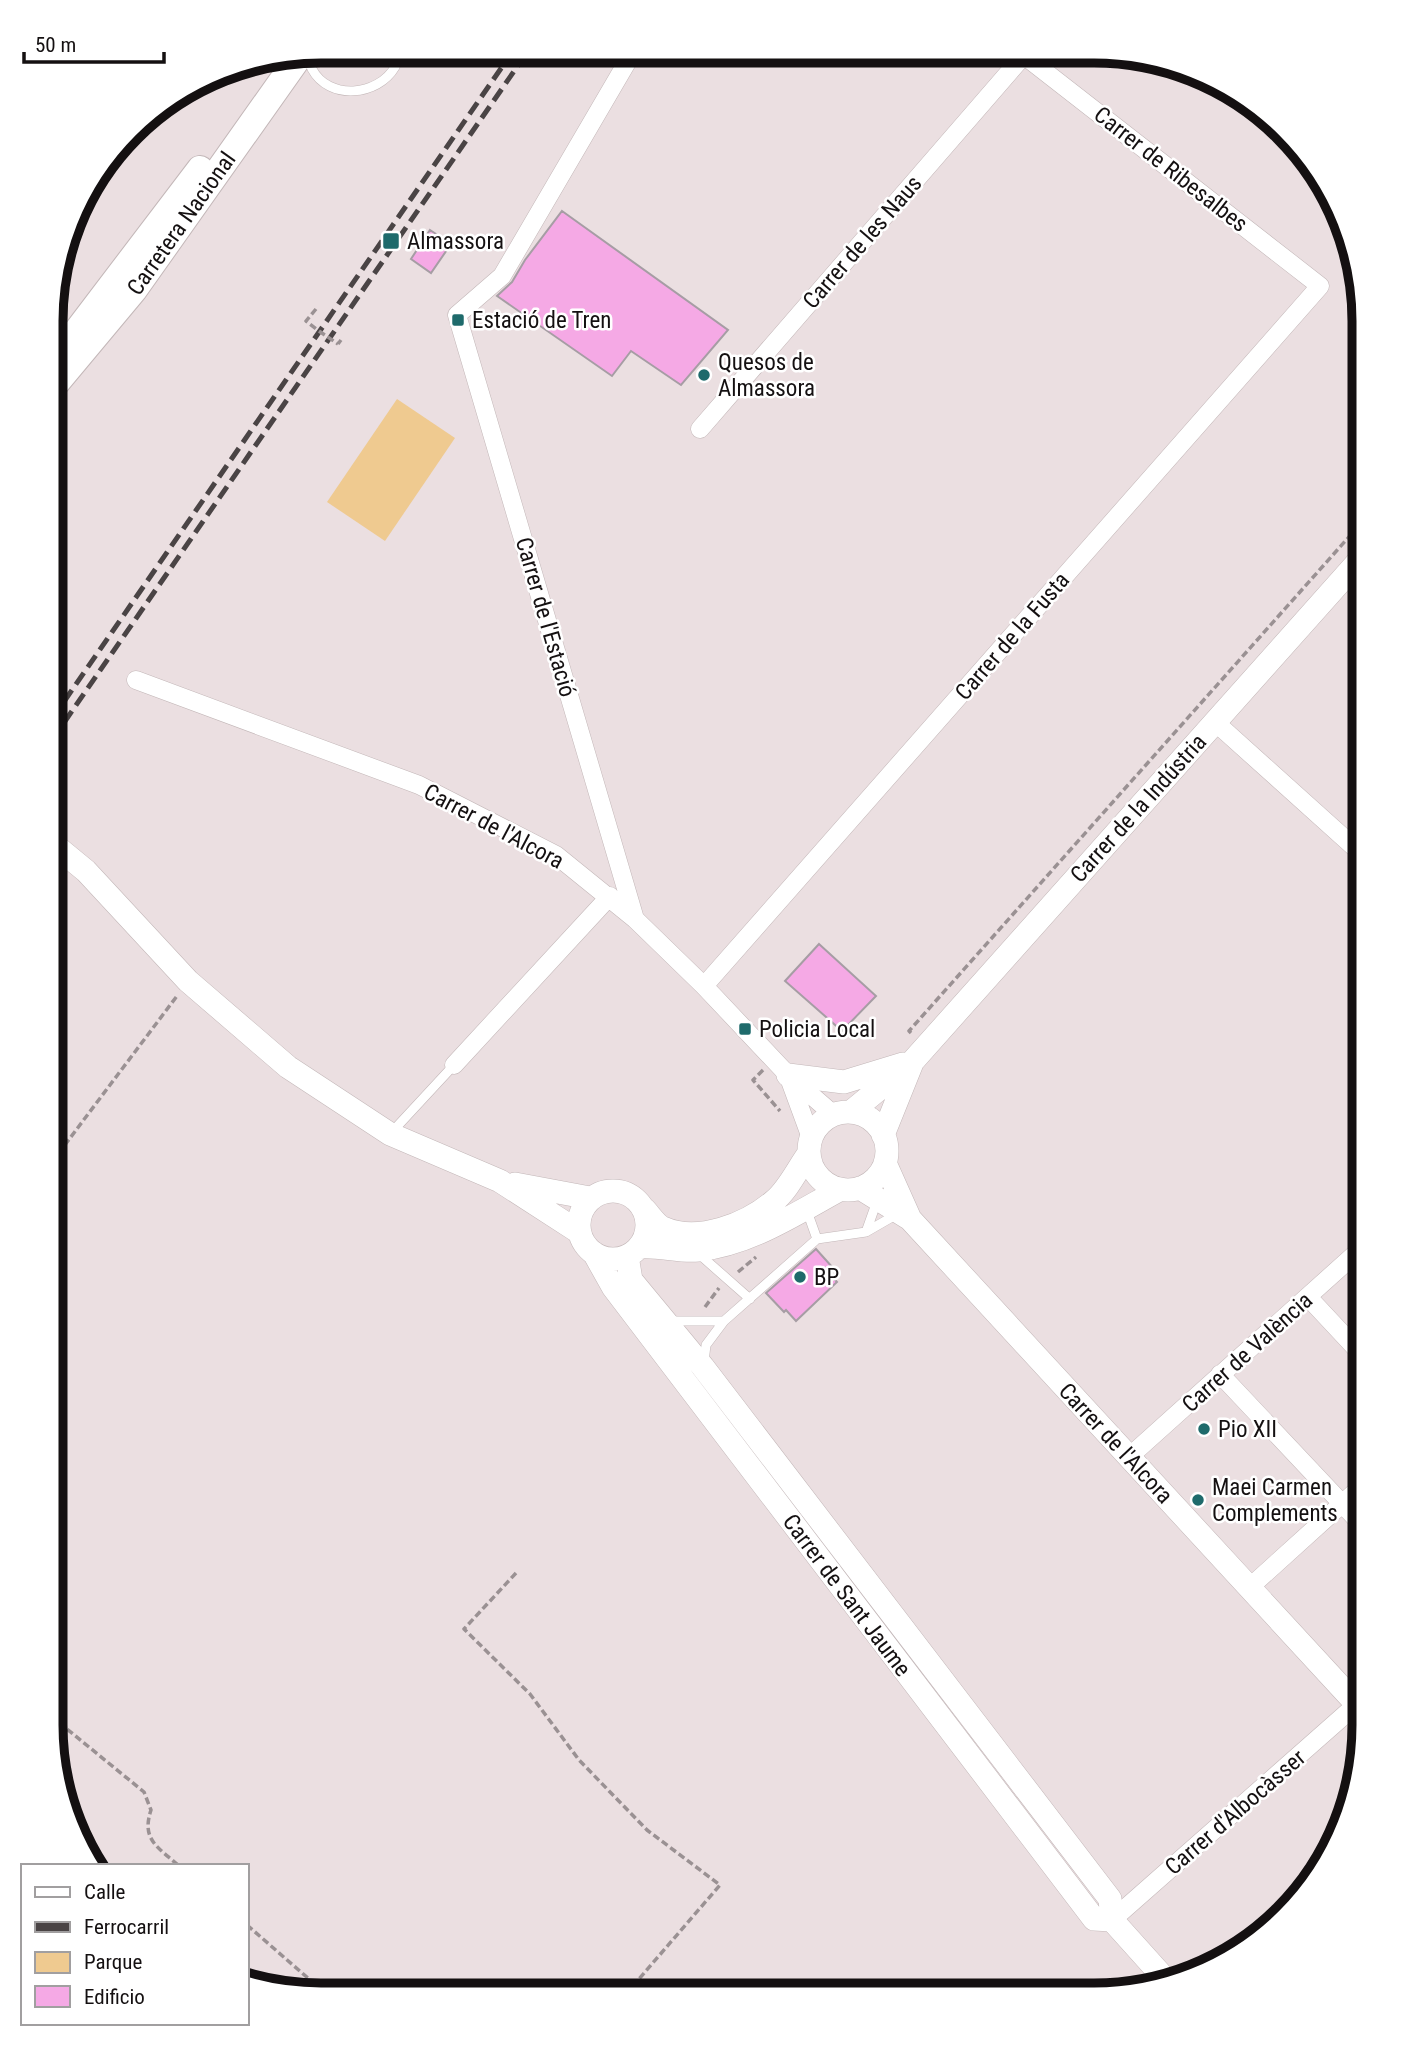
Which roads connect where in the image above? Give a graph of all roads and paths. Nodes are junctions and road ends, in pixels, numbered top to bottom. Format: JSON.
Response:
{"nodes":[{"id":1,"x":396,"y":63,"type":"edge"},
{"id":2,"x":628,"y":63,"type":"edge"},
{"id":3,"x":1015,"y":63,"type":"edge"},
{"id":4,"x":1035,"y":63,"type":"edge"},
{"id":5,"x":311,"y":64,"type":"edge"},
{"id":6,"x":293,"y":65,"type":"edge"},
{"id":7,"x":270,"y":68,"type":"edge"},
{"id":8,"x":410,"y":242,"type":"dead end"},
{"id":9,"x":418,"y":248,"type":"dead end"},
{"id":10,"x":1320,"y":286,"type":"joint"},
{"id":11,"x":316,"y":309,"type":"dead end"},
{"id":12,"x":340,"y":342,"type":"dead end"},
{"id":13,"x":63,"y":356,"type":"edge"},
{"id":14,"x":63,"y":387,"type":"edge"},
{"id":15,"x":700,"y":429,"type":"dead end"},
{"id":16,"x":1352,"y":533,"type":"edge"},
{"id":17,"x":1352,"y":568,"type":"edge"},
{"id":18,"x":136,"y":680,"type":"dead end"},
{"id":19,"x":1215,"y":722,"type":"junction"},
{"id":20,"x":1352,"y":845,"type":"edge"},
{"id":21,"x":63,"y":852,"type":"edge"},
{"id":22,"x":610,"y":896,"type":"junction"},
{"id":23,"x":635,"y":919,"type":"junction"},
{"id":24,"x":188,"y":981,"type":"junction"},
{"id":25,"x":704,"y":986,"type":"junction"},
{"id":26,"x":919,"y":1053,"type":"junction"},
{"id":27,"x":454,"y":1065,"type":"joint"},
{"id":28,"x":788,"y":1075,"type":"junction"},
{"id":29,"x":842,"y":1113,"type":"junction"},
{"id":30,"x":390,"y":1134,"type":"junction"},
{"id":31,"x":883,"y":1135,"type":"junction"},
{"id":32,"x":810,"y":1146,"type":"junction"},
{"id":33,"x":63,"y":1147,"type":"edge"},
{"id":34,"x":885,"y":1163,"type":"junction"},
{"id":35,"x":500,"y":1181,"type":"junction"},
{"id":36,"x":859,"y":1192,"type":"junction"},
{"id":37,"x":590,"y":1199,"type":"junction"},
{"id":38,"x":807,"y":1208,"type":"junction"},
{"id":39,"x":644,"y":1209,"type":"junction"},
{"id":40,"x":905,"y":1216,"type":"junction"},
{"id":41,"x":579,"y":1232,"type":"junction"},
{"id":42,"x":866,"y":1232,"type":"junction"},
{"id":43,"x":817,"y":1239,"type":"junction"},
{"id":44,"x":695,"y":1250,"type":"junction"},
{"id":45,"x":633,"y":1251,"type":"junction"},
{"id":46,"x":594,"y":1253,"type":"junction"},
{"id":47,"x":1352,"y":1257,"type":"edge"},
{"id":48,"x":1308,"y":1297,"type":"junction"},
{"id":49,"x":750,"y":1299,"type":"junction"},
{"id":50,"x":724,"y":1321,"type":"junction"},
{"id":51,"x":664,"y":1322,"type":"junction"},
{"id":52,"x":1352,"y":1344,"type":"edge"},
{"id":53,"x":703,"y":1367,"type":"junction"},
{"id":54,"x":1220,"y":1374,"type":"junction"},
{"id":55,"x":1129,"y":1457,"type":"junction"},
{"id":56,"x":1352,"y":1495,"type":"edge"},
{"id":57,"x":1342,"y":1504,"type":"junction"},
{"id":58,"x":1352,"y":1514,"type":"edge"},
{"id":59,"x":516,"y":1573,"type":"dead end"},
{"id":60,"x":1250,"y":1588,"type":"junction"},
{"id":61,"x":1352,"y":1698,"type":"edge"},
{"id":62,"x":1352,"y":1717,"type":"edge"},
{"id":63,"x":63,"y":1726,"type":"edge"},
{"id":64,"x":177,"y":1864,"type":"edge"},
{"id":65,"x":1112,"y":1920,"type":"junction"},
{"id":66,"x":248,"y":1926,"type":"edge"},
{"id":67,"x":1161,"y":1974,"type":"edge"},
{"id":68,"x":313,"y":1983,"type":"edge"},
{"id":69,"x":635,"y":1983,"type":"edge"}],
"edges":[{"from":1,"to":5,"type":"lane"},
{"from":2,"to":23,"type":"street","name":"Carrer de l'Estació"},
{"from":3,"to":15,"type":"street","name":"Carrer de les Naus"},
{"from":4,"to":10,"type":"street","name":"Carrer de Ribesalbes"},
{"from":6,"to":13,"type":"main road","name":"Carretera Nacional"},
{"from":7,"to":13,"type":"main road","name":"Carretera Nacional"},
{"from":8,"to":9,"type":"path"},
{"from":10,"to":25,"type":"street","name":"Carrer de la Fusta"},
{"from":11,"to":12,"type":"path","bridge":true},
{"from":13,"to":14,"type":"main road"},
{"from":16,"to":26,"type":"path"},
{"from":17,"to":19,"type":"street","name":"Carrer de la Indústria"},
{"from":18,"to":22,"type":"street","name":"Carrer de l'Alcora"},
{"from":19,"to":20,"type":"street"},
{"from":19,"to":26,"type":"street","name":"Carrer de la Indústria"},
{"from":21,"to":24,"type":"street"},
{"from":22,"to":23,"type":"street","name":"Carrer de l'Alcora"},
{"from":22,"to":27,"type":"street"},
{"from":23,"to":25,"type":"street","name":"Carrer de l'Alcora"},
{"from":24,"to":30,"type":"street"},
{"from":24,"to":33,"type":"path"},
{"from":25,"to":28,"type":"street","name":"Carrer de l'Alcora"},
{"from":26,"to":28,"type":"street"},
{"from":26,"to":29,"type":"street","name":"Carrer de la Indústria"},
{"from":26,"to":31,"type":"street","name":"Carrer de la Indústria"},
{"from":27,"to":30,"type":"lane"},
{"from":28,"to":29,"type":"street","name":"Carrer de l'Alcora"},
{"from":28,"to":32,"type":"street","name":"Carrer de l'Alcora"},
{"from":29,"to":31,"type":"street"},
{"from":29,"to":32,"type":"street"},
{"from":30,"to":35,"type":"street"},
{"from":31,"to":34,"type":"street"},
{"from":32,"to":36,"type":"street"},
{"from":32,"to":39,"type":"street"},
{"from":34,"to":36,"type":"street"},
{"from":34,"to":40,"type":"street","name":"Carrer de l'Alcora"},
{"from":35,"to":37,"type":"street"},
{"from":35,"to":41,"type":"street"},
{"from":36,"to":38,"type":"street"},
{"from":36,"to":40,"type":"street"},
{"from":36,"to":42,"type":"lane"},
{"from":37,"to":39,"type":"street"},
{"from":37,"to":41,"type":"street"},
{"from":38,"to":43,"type":"lane"},
{"from":38,"to":44,"type":"street"},
{"from":39,"to":45,"type":"street"},
{"from":40,"to":42,"type":"lane"},
{"from":40,"to":55,"type":"street","name":"Carrer de l'Alcora"},
{"from":41,"to":46,"type":"street"},
{"from":42,"to":43,"type":"lane"},
{"from":43,"to":49,"type":"lane"},
{"from":44,"to":45,"type":"street"},
{"from":44,"to":49,"type":"lane"},
{"from":45,"to":46,"type":"street"},
{"from":45,"to":51,"type":"street","name":"Carrer de Sant Jaume"},
{"from":46,"to":65,"type":"street","name":"Carrer de Sant Jaume"},
{"from":47,"to":48,"type":"street","name":"Carrer de València"},
{"from":48,"to":52,"type":"street"},
{"from":48,"to":54,"type":"street","name":"Carrer de València"},
{"from":49,"to":50,"type":"lane"},
{"from":50,"to":51,"type":"lane"},
{"from":50,"to":53,"type":"lane"},
{"from":51,"to":53,"type":"street","name":"Carrer de Sant Jaume"},
{"from":53,"to":65,"type":"street","name":"Carrer de Sant Jaume"},
{"from":54,"to":55,"type":"street","name":"Carrer de València"},
{"from":54,"to":57,"type":"street"},
{"from":55,"to":60,"type":"street","name":"Carrer de l'Alcora"},
{"from":56,"to":57,"type":"street"},
{"from":57,"to":58,"type":"street"},
{"from":57,"to":60,"type":"street"},
{"from":59,"to":69,"type":"path"},
{"from":60,"to":61,"type":"street","name":"Carrer de l'Alcora"},
{"from":62,"to":65,"type":"street","name":"Carrer d'Albocàsser"},
{"from":63,"to":64,"type":"path"},
{"from":65,"to":67,"type":"street","name":"Carrer de Sant Jaume"},
{"from":66,"to":68,"type":"path"}]}
